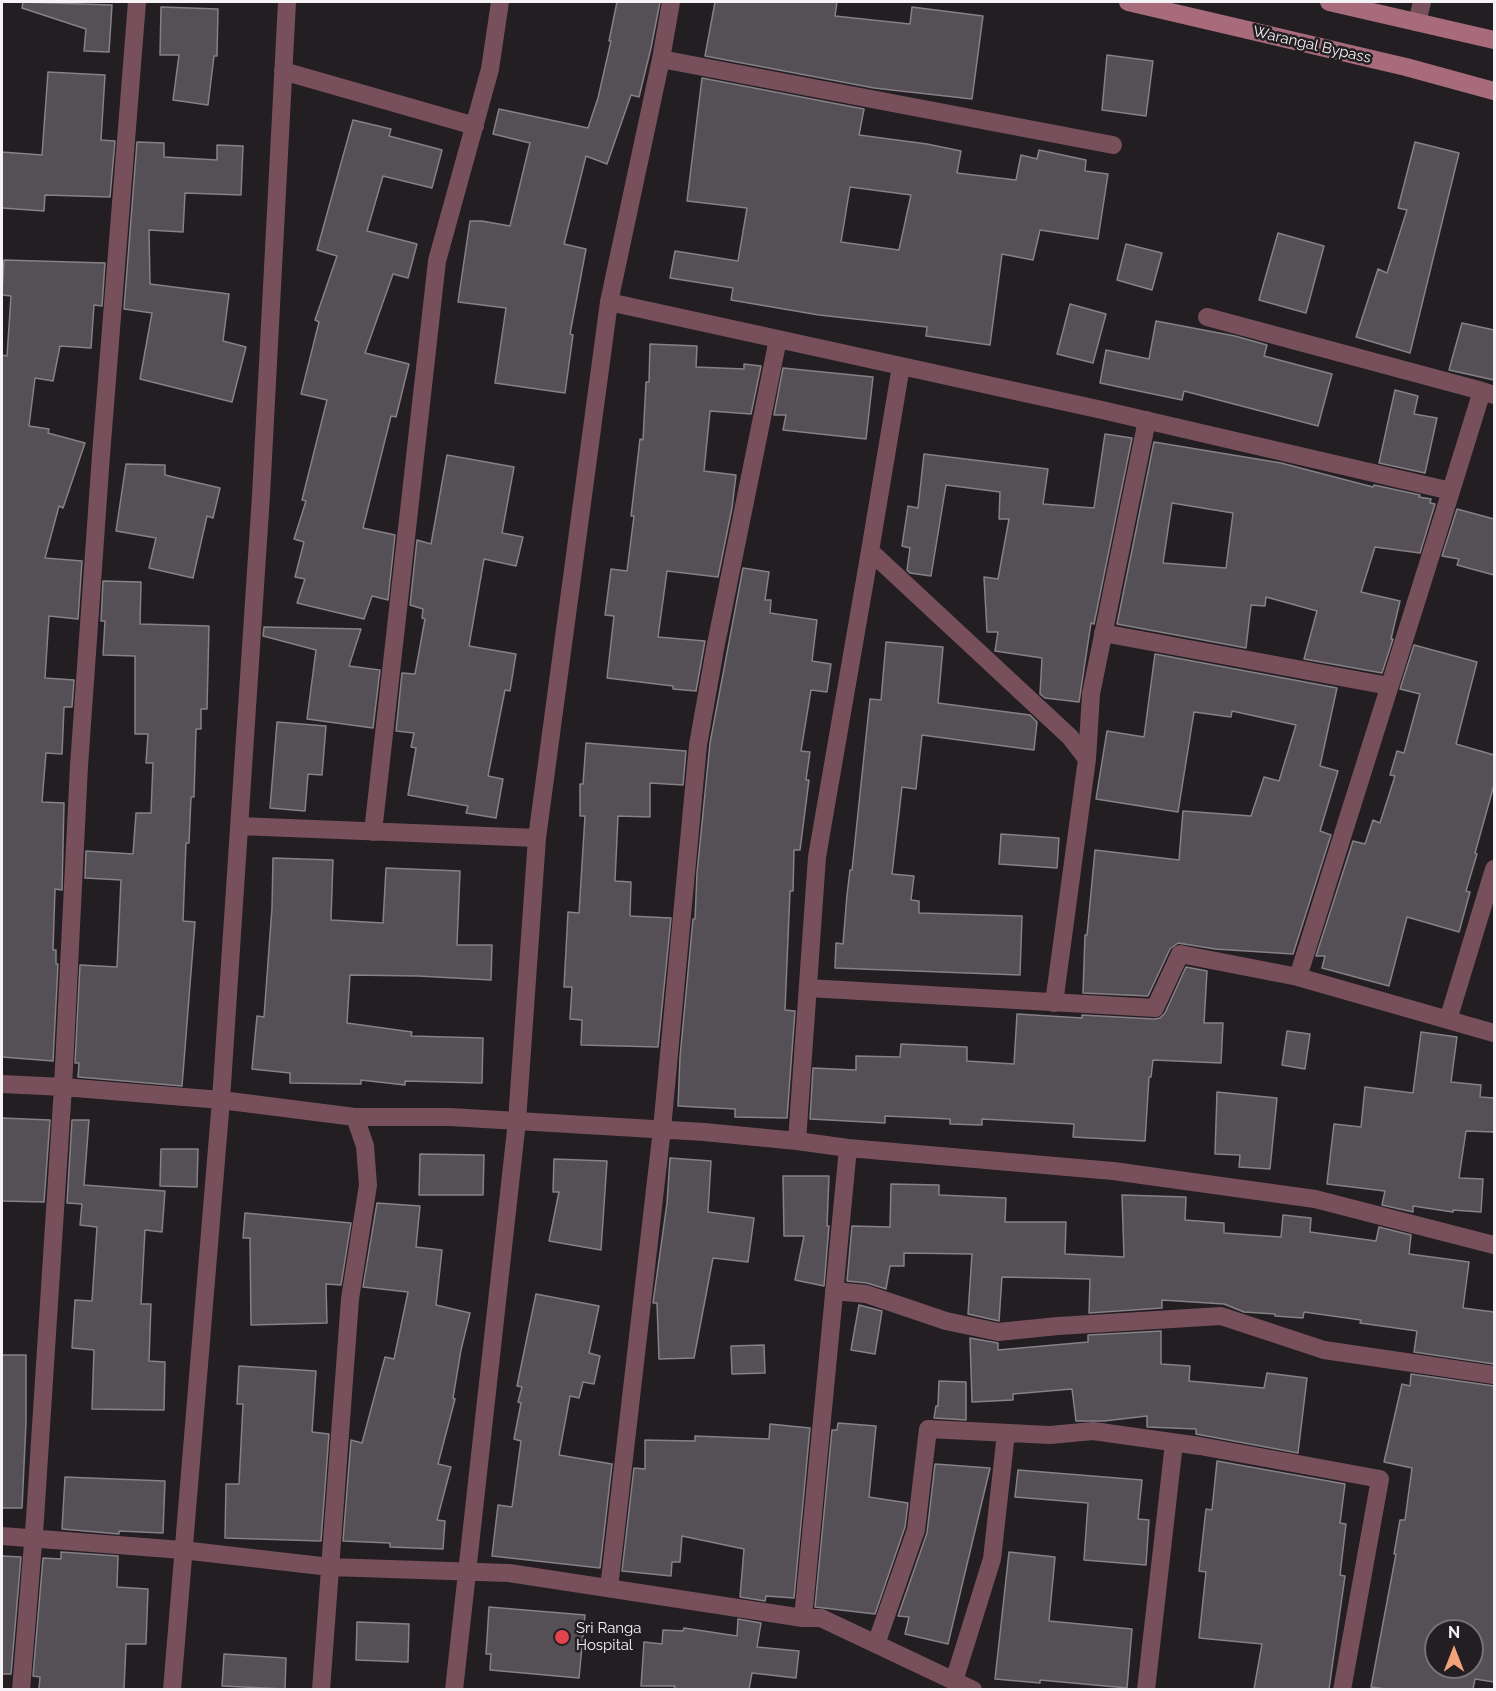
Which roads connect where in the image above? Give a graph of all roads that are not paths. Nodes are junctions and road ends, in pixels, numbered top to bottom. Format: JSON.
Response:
{"nodes":[{"id":1,"x":136,"y":2,"type":"edge"},
{"id":2,"x":287,"y":2,"type":"edge"},
{"id":3,"x":500,"y":2,"type":"edge"},
{"id":4,"x":671,"y":2,"type":"edge"},
{"id":5,"x":1128,"y":2,"type":"edge"},
{"id":6,"x":1329,"y":2,"type":"edge"},
{"id":7,"x":1422,"y":2,"type":"edge"},
{"id":8,"x":1417,"y":22,"type":"junction"},
{"id":9,"x":1494,"y":40,"type":"edge"},
{"id":10,"x":661,"y":59,"type":"junction"},
{"id":11,"x":283,"y":71,"type":"junction"},
{"id":12,"x":1494,"y":91,"type":"edge"},
{"id":13,"x":475,"y":126,"type":"junction"},
{"id":14,"x":1113,"y":145,"type":"dead end"},
{"id":15,"x":609,"y":302,"type":"junction"},
{"id":16,"x":1207,"y":317,"type":"dead end"},
{"id":17,"x":778,"y":339,"type":"junction"},
{"id":18,"x":901,"y":366,"type":"junction"},
{"id":19,"x":1488,"y":393,"type":"edge"},
{"id":20,"x":1146,"y":420,"type":"junction"},
{"id":21,"x":1450,"y":491,"type":"junction"},
{"id":22,"x":870,"y":551,"type":"junction"},
{"id":23,"x":1103,"y":633,"type":"junction"},
{"id":24,"x":1389,"y":686,"type":"junction"},
{"id":25,"x":1087,"y":759,"type":"junction"},
{"id":26,"x":239,"y":826,"type":"junction"},
{"id":27,"x":373,"y":832,"type":"junction"},
{"id":28,"x":537,"y":838,"type":"junction"},
{"id":29,"x":1494,"y":869,"type":"edge"},
{"id":30,"x":1298,"y":977,"type":"junction"},
{"id":31,"x":808,"y":988,"type":"junction"},
{"id":32,"x":1054,"y":1003,"type":"junction"},
{"id":33,"x":1448,"y":1020,"type":"junction"},
{"id":34,"x":1494,"y":1033,"type":"edge"},
{"id":35,"x":2,"y":1084,"type":"edge"},
{"id":36,"x":63,"y":1087,"type":"junction"},
{"id":37,"x":221,"y":1100,"type":"junction"},
{"id":38,"x":355,"y":1117,"type":"junction"},
{"id":39,"x":517,"y":1121,"type":"junction"},
{"id":40,"x":662,"y":1129,"type":"junction"},
{"id":41,"x":797,"y":1141,"type":"junction"},
{"id":42,"x":848,"y":1148,"type":"junction"},
{"id":43,"x":1494,"y":1245,"type":"edge"},
{"id":44,"x":834,"y":1291,"type":"junction"},
{"id":45,"x":1494,"y":1375,"type":"edge"},
{"id":46,"x":1006,"y":1432,"type":"junction"},
{"id":47,"x":1174,"y":1443,"type":"junction"},
{"id":48,"x":2,"y":1536,"type":"edge"},
{"id":49,"x":33,"y":1538,"type":"junction"},
{"id":50,"x":182,"y":1550,"type":"junction"},
{"id":51,"x":330,"y":1567,"type":"junction"},
{"id":52,"x":467,"y":1570,"type":"junction"},
{"id":53,"x":609,"y":1588,"type":"junction"},
{"id":54,"x":803,"y":1618,"type":"junction"},
{"id":55,"x":876,"y":1644,"type":"junction"},
{"id":56,"x":954,"y":1681,"type":"junction"},
{"id":57,"x":21,"y":1689,"type":"edge"},
{"id":58,"x":172,"y":1689,"type":"edge"},
{"id":59,"x":321,"y":1689,"type":"edge"},
{"id":60,"x":454,"y":1689,"type":"edge"},
{"id":61,"x":973,"y":1689,"type":"edge"},
{"id":62,"x":1146,"y":1689,"type":"edge"},
{"id":63,"x":1342,"y":1689,"type":"edge"}],
"edges":[{"from":1,"to":36,"type":"street"},
{"from":2,"to":11,"type":"street"},
{"from":3,"to":13,"type":"street"},
{"from":4,"to":10,"type":"street"},
{"from":5,"to":12,"type":"main road","name":"Warangal Bypass"},
{"from":6,"to":8,"type":"main road"},
{"from":7,"to":8,"type":"street"},
{"from":8,"to":9,"type":"main road"},
{"from":10,"to":14,"type":"street"},
{"from":10,"to":15,"type":"street"},
{"from":11,"to":13,"type":"street"},
{"from":11,"to":26,"type":"street"},
{"from":13,"to":27,"type":"street"},
{"from":15,"to":17,"type":"street"},
{"from":15,"to":28,"type":"street"},
{"from":16,"to":19,"type":"street"},
{"from":17,"to":18,"type":"street"},
{"from":17,"to":40,"type":"street"},
{"from":18,"to":20,"type":"street"},
{"from":18,"to":22,"type":"street"},
{"from":19,"to":21,"type":"street"},
{"from":20,"to":21,"type":"street"},
{"from":20,"to":23,"type":"street"},
{"from":21,"to":24,"type":"street"},
{"from":22,"to":25,"type":"street"},
{"from":22,"to":31,"type":"street"},
{"from":23,"to":24,"type":"street"},
{"from":23,"to":25,"type":"street"},
{"from":24,"to":30,"type":"street"},
{"from":25,"to":32,"type":"street"},
{"from":26,"to":27,"type":"street"},
{"from":26,"to":37,"type":"street"},
{"from":27,"to":28,"type":"street"},
{"from":28,"to":39,"type":"street"},
{"from":29,"to":33,"type":"street"},
{"from":30,"to":32,"type":"street"},
{"from":30,"to":33,"type":"street"},
{"from":31,"to":32,"type":"street"},
{"from":31,"to":41,"type":"street"},
{"from":33,"to":34,"type":"street"},
{"from":35,"to":36,"type":"street"},
{"from":36,"to":37,"type":"street"},
{"from":36,"to":49,"type":"street"},
{"from":37,"to":38,"type":"street"},
{"from":37,"to":50,"type":"street"},
{"from":38,"to":39,"type":"street"},
{"from":38,"to":51,"type":"street"},
{"from":39,"to":40,"type":"street"},
{"from":39,"to":52,"type":"street"},
{"from":40,"to":41,"type":"street"},
{"from":40,"to":53,"type":"street"},
{"from":41,"to":42,"type":"street"},
{"from":42,"to":43,"type":"street"},
{"from":42,"to":44,"type":"street"},
{"from":44,"to":45,"type":"street"},
{"from":44,"to":54,"type":"street"},
{"from":46,"to":47,"type":"street"},
{"from":46,"to":55,"type":"street"},
{"from":46,"to":56,"type":"street"},
{"from":47,"to":62,"type":"street"},
{"from":47,"to":63,"type":"street"},
{"from":48,"to":49,"type":"street"},
{"from":49,"to":50,"type":"street"},
{"from":49,"to":57,"type":"street"},
{"from":50,"to":51,"type":"street"},
{"from":50,"to":58,"type":"street"},
{"from":51,"to":52,"type":"street"},
{"from":51,"to":59,"type":"street"},
{"from":52,"to":53,"type":"street"},
{"from":52,"to":60,"type":"street"},
{"from":53,"to":54,"type":"street"},
{"from":54,"to":55,"type":"street"},
{"from":55,"to":56,"type":"street"},
{"from":56,"to":61,"type":"street"}]}
